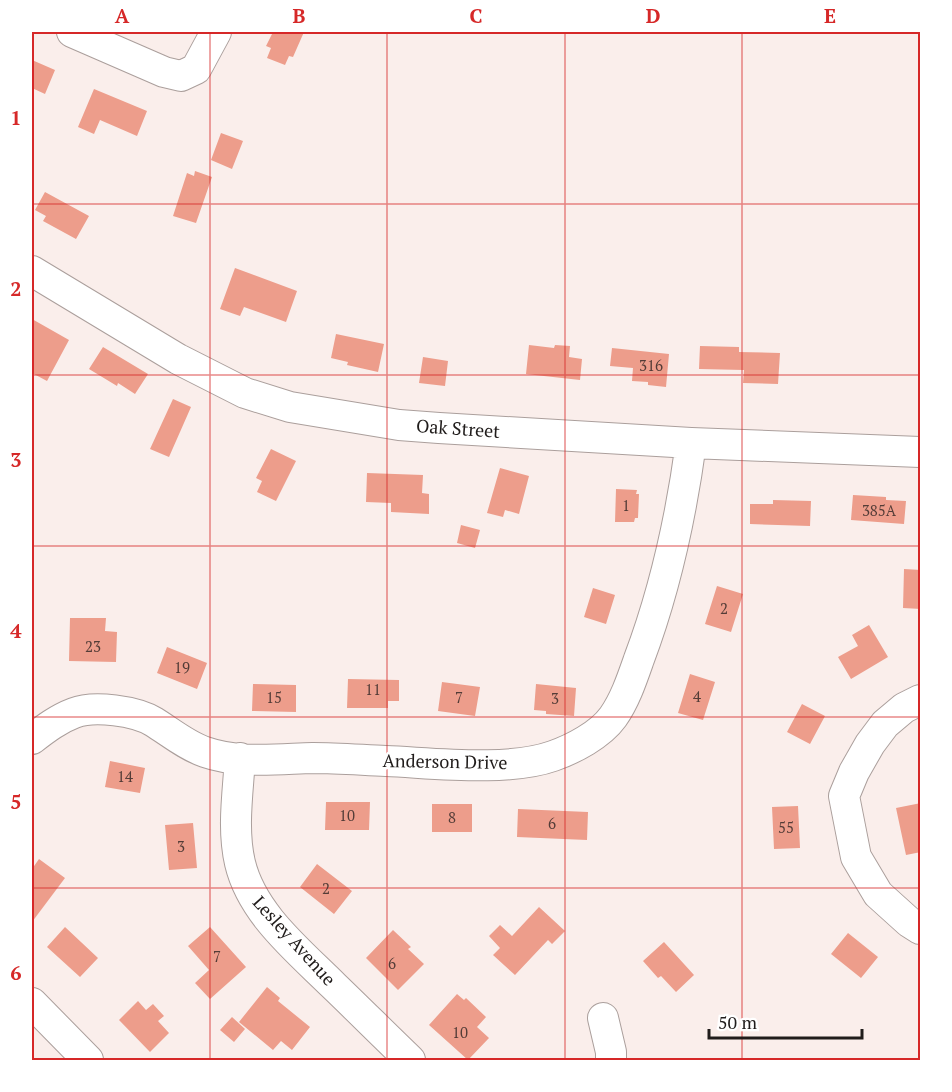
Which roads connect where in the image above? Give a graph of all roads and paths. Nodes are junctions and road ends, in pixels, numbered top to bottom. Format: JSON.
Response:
{"nodes":[{"id":1,"x":72,"y":32,"type":"edge"},
{"id":2,"x":216,"y":32,"type":"edge"},
{"id":3,"x":32,"y":272,"type":"edge"},
{"id":4,"x":691,"y":443,"type":"junction"},
{"id":5,"x":921,"y":452,"type":"edge"},
{"id":6,"x":921,"y":700,"type":"edge"},
{"id":7,"x":32,"y":739,"type":"edge"},
{"id":8,"x":240,"y":758,"type":"junction"},
{"id":9,"x":921,"y":929,"type":"edge"},
{"id":10,"x":32,"y":1002,"type":"edge"},
{"id":11,"x":603,"y":1018,"type":"dead end"},
{"id":12,"x":88,"y":1060,"type":"edge"},
{"id":13,"x":410,"y":1060,"type":"edge"},
{"id":14,"x":610,"y":1060,"type":"edge"}],
"edges":[{"from":1,"to":2,"type":"street"},
{"from":3,"to":4,"type":"street","name":"Oak Street"},
{"from":4,"to":5,"type":"street","name":"Oak Street"},
{"from":4,"to":8,"type":"street","name":"Anderson Drive"},
{"from":6,"to":9,"type":"street"},
{"from":7,"to":8,"type":"street","name":"Anderson Drive"},
{"from":8,"to":13,"type":"street","name":"Lesley Avenue"},
{"from":10,"to":12,"type":"street"},
{"from":11,"to":14,"type":"street"}]}
